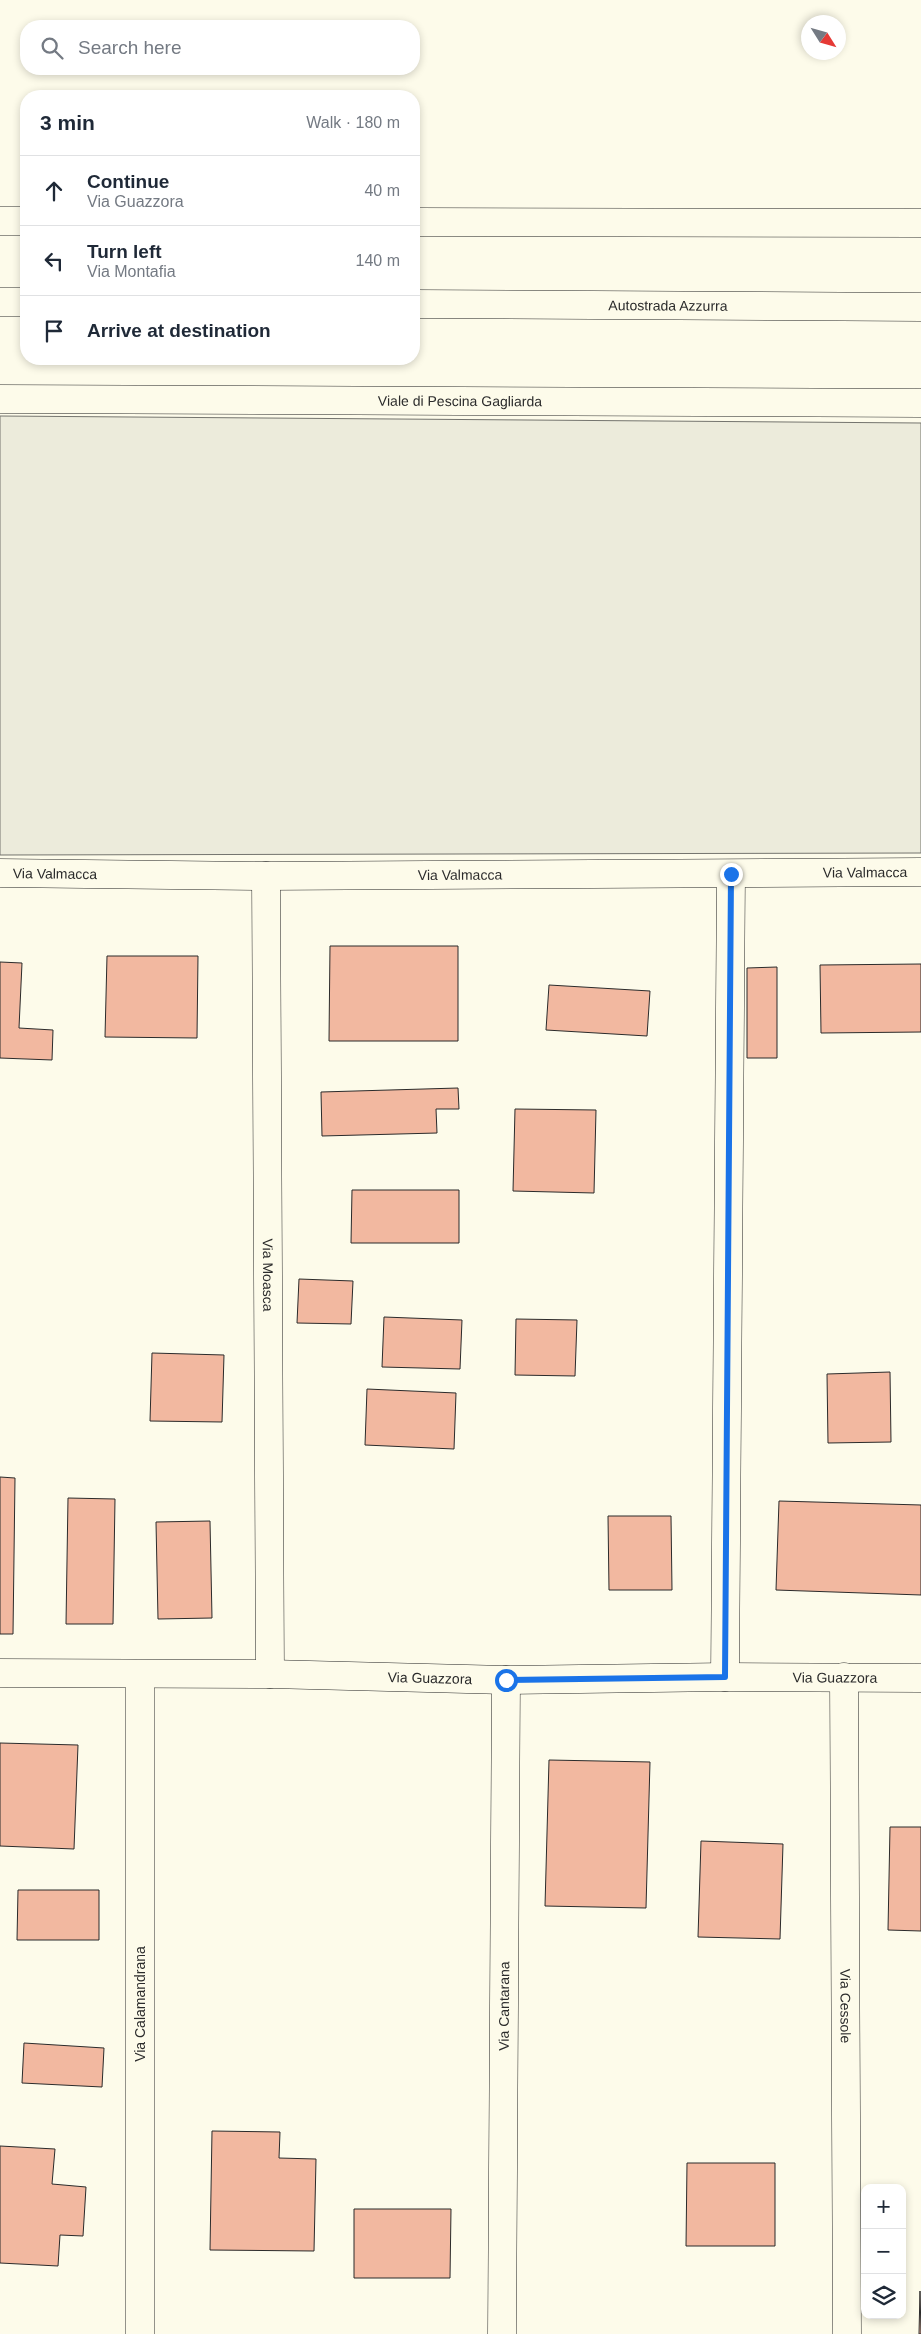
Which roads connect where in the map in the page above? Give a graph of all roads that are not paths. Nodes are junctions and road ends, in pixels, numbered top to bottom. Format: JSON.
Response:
{"nodes":[{"id":1,"x":0,"y":221,"type":"edge"},
{"id":2,"x":20,"y":221,"type":"edge"},
{"id":3,"x":420,"y":222,"type":"edge"},
{"id":4,"x":921,"y":223,"type":"edge"},
{"id":5,"x":0,"y":302,"type":"edge"},
{"id":6,"x":20,"y":302,"type":"edge"},
{"id":7,"x":420,"y":304,"type":"edge"},
{"id":8,"x":921,"y":307,"type":"edge"},
{"id":9,"x":0,"y":399,"type":"edge"},
{"id":10,"x":921,"y":403,"type":"edge"},
{"id":11,"x":921,"y":872,"type":"edge"},
{"id":12,"x":0,"y":873,"type":"edge"},
{"id":13,"x":731,"y":874,"type":"junction"},
{"id":14,"x":266,"y":876,"type":"junction"},
{"id":15,"x":0,"y":1673,"type":"edge"},
{"id":16,"x":140,"y":1674,"type":"junction"},
{"id":17,"x":270,"y":1674,"type":"junction"},
{"id":18,"x":725,"y":1677,"type":"junction"},
{"id":19,"x":844,"y":1677,"type":"junction"},
{"id":20,"x":921,"y":1678,"type":"edge"},
{"id":21,"x":506,"y":1680,"type":"junction"},
{"id":22,"x":140,"y":2334,"type":"edge"},
{"id":23,"x":502,"y":2334,"type":"edge"},
{"id":24,"x":847,"y":2334,"type":"edge"}],
"edges":[{"from":1,"to":2,"type":"main road"},
{"from":3,"to":4,"type":"main road"},
{"from":5,"to":6,"type":"main road"},
{"from":7,"to":8,"type":"main road","name":"Autostrada Azzurra"},
{"from":9,"to":10,"type":"main road","name":"Viale di Pescina Gagliarda"},
{"from":11,"to":13,"type":"main road","name":"Via Valmacca"},
{"from":12,"to":14,"type":"main road","name":"Via Valmacca"},
{"from":13,"to":14,"type":"main road","name":"Via Valmacca"},
{"from":13,"to":18,"type":"main road"},
{"from":14,"to":17,"type":"main road","name":"Via Moasca"},
{"from":15,"to":16,"type":"main road","name":"Via Guazzora"},
{"from":16,"to":17,"type":"main road","name":"Via Guazzora"},
{"from":16,"to":22,"type":"main road","name":"Via Calamandrana"},
{"from":17,"to":21,"type":"main road","name":"Via Guazzora"},
{"from":18,"to":19,"type":"main road","name":"Via Guazzora"},
{"from":18,"to":21,"type":"main road","name":"Via Guazzora"},
{"from":19,"to":20,"type":"main road","name":"Via Guazzora"},
{"from":19,"to":24,"type":"main road","name":"Via Cessole"},
{"from":21,"to":23,"type":"main road","name":"Via Cantarana"}]}
